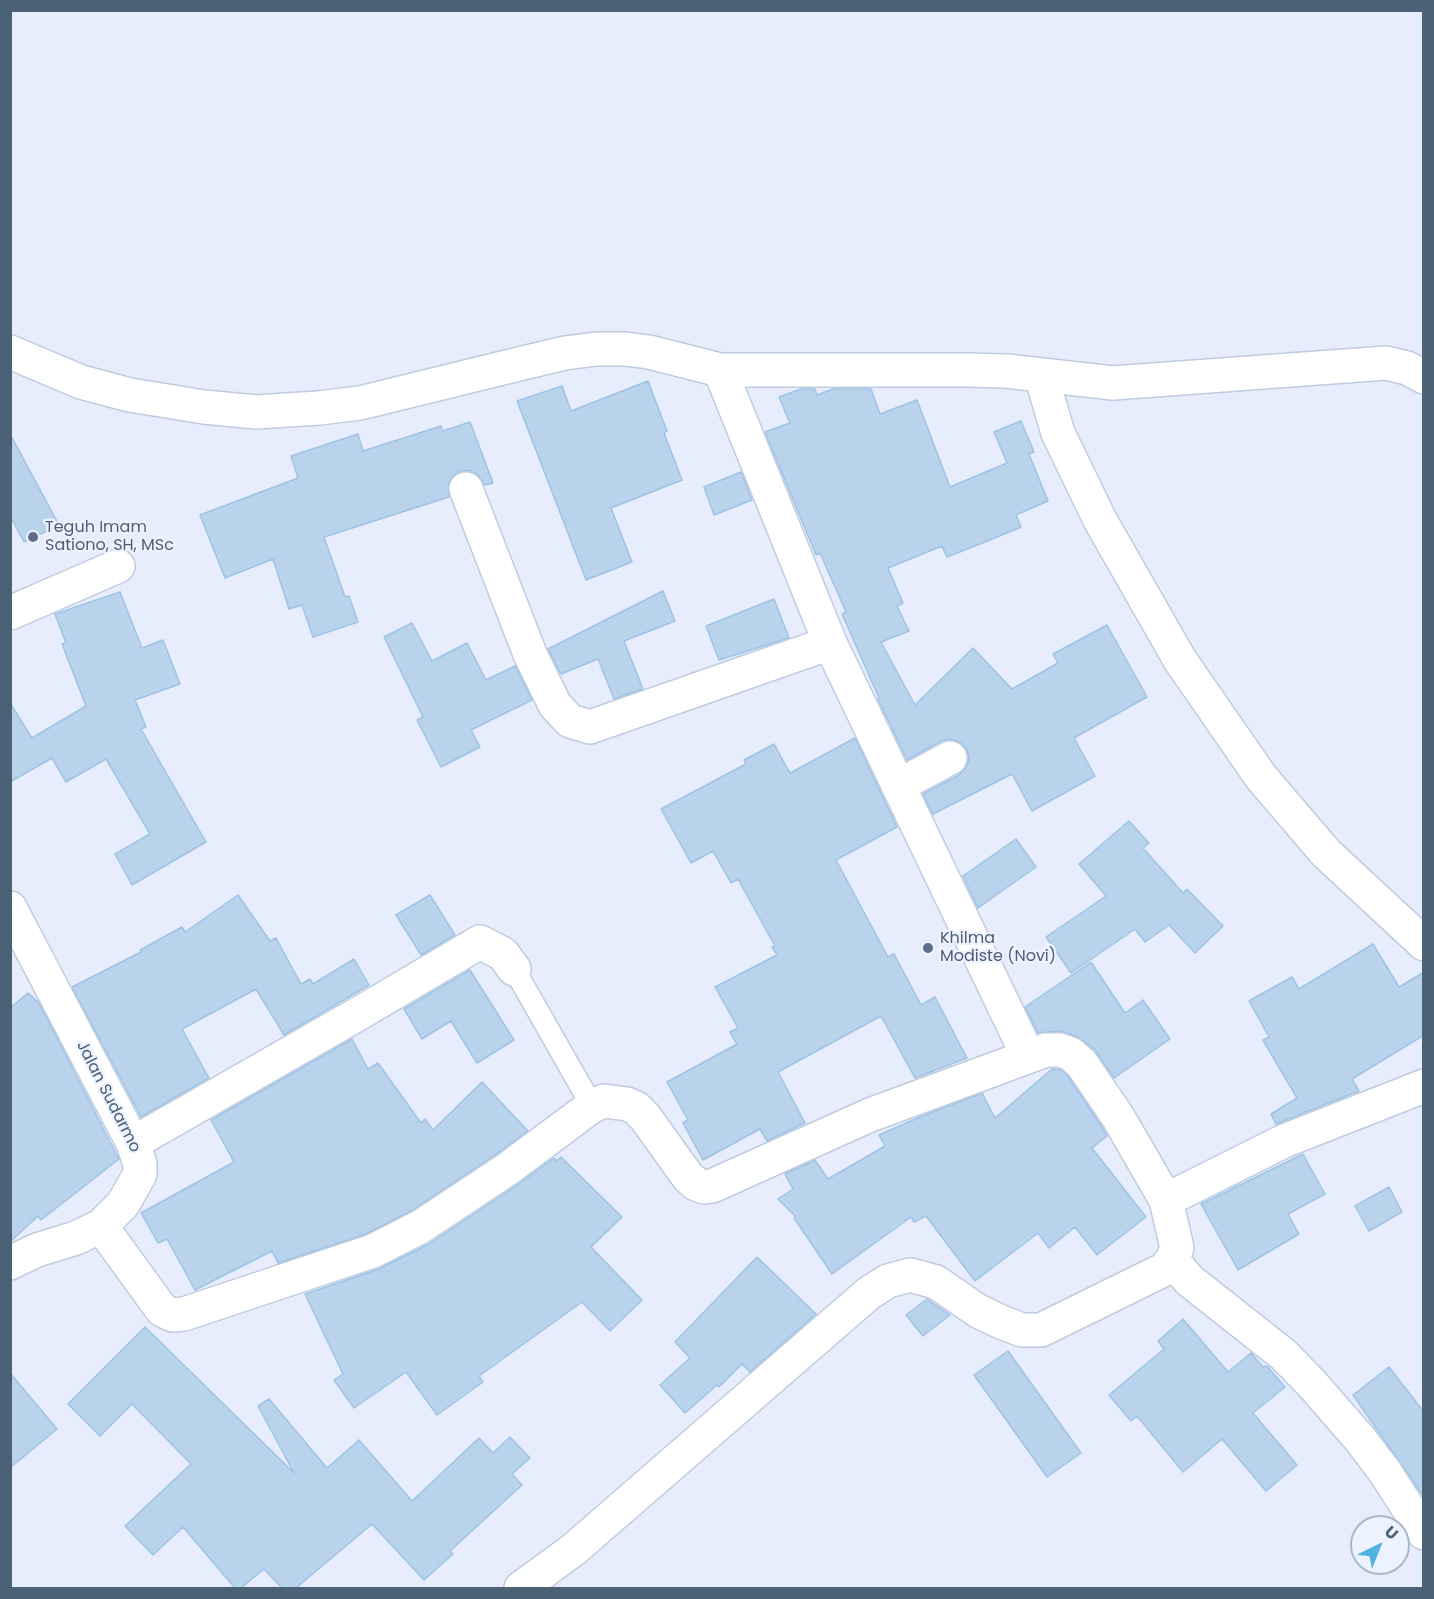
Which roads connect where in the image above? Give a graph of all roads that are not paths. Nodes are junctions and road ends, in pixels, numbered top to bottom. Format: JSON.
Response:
{"nodes":[{"id":1,"x":10,"y":352,"type":"edge"},
{"id":2,"x":720,"y":370,"type":"junction"},
{"id":3,"x":1041,"y":375,"type":"junction"},
{"id":4,"x":1424,"y":377,"type":"edge"},
{"id":5,"x":466,"y":489,"type":"dead end"},
{"id":6,"x":118,"y":566,"type":"dead end"},
{"id":7,"x":10,"y":613,"type":"edge"},
{"id":8,"x":830,"y":644,"type":"junction"},
{"id":9,"x":950,"y":758,"type":"dead end"},
{"id":10,"x":898,"y":786,"type":"junction"},
{"id":11,"x":10,"y":908,"type":"edge"},
{"id":12,"x":1424,"y":944,"type":"edge"},
{"id":13,"x":514,"y":969,"type":"joint"},
{"id":14,"x":1028,"y":1056,"type":"junction"},
{"id":15,"x":1424,"y":1086,"type":"edge"},
{"id":16,"x":592,"y":1106,"type":"junction"},
{"id":17,"x":133,"y":1143,"type":"junction"},
{"id":18,"x":1166,"y":1200,"type":"junction"},
{"id":19,"x":101,"y":1226,"type":"junction"},
{"id":20,"x":1172,"y":1260,"type":"junction"},
{"id":21,"x":10,"y":1263,"type":"edge"},
{"id":22,"x":1424,"y":1533,"type":"edge"},
{"id":23,"x":521,"y":1588,"type":"edge"}],
"edges":[{"from":1,"to":2,"type":"street"},
{"from":2,"to":3,"type":"street"},
{"from":2,"to":8,"type":"street"},
{"from":3,"to":4,"type":"street"},
{"from":3,"to":12,"type":"street"},
{"from":5,"to":8,"type":"street"},
{"from":6,"to":7,"type":"street"},
{"from":8,"to":10,"type":"street"},
{"from":9,"to":10,"type":"street"},
{"from":10,"to":14,"type":"street"},
{"from":11,"to":17,"type":"street","name":"Jalan Sudarmo"},
{"from":13,"to":16,"type":"lane"},
{"from":13,"to":17,"type":"street"},
{"from":14,"to":16,"type":"street"},
{"from":14,"to":18,"type":"street"},
{"from":15,"to":18,"type":"street"},
{"from":16,"to":19,"type":"street"},
{"from":17,"to":19,"type":"street","name":"Jalan Sudarmo"},
{"from":18,"to":20,"type":"street"},
{"from":19,"to":21,"type":"street","name":"Jalan Sudarmo"},
{"from":20,"to":22,"type":"street"},
{"from":20,"to":23,"type":"street"}]}
